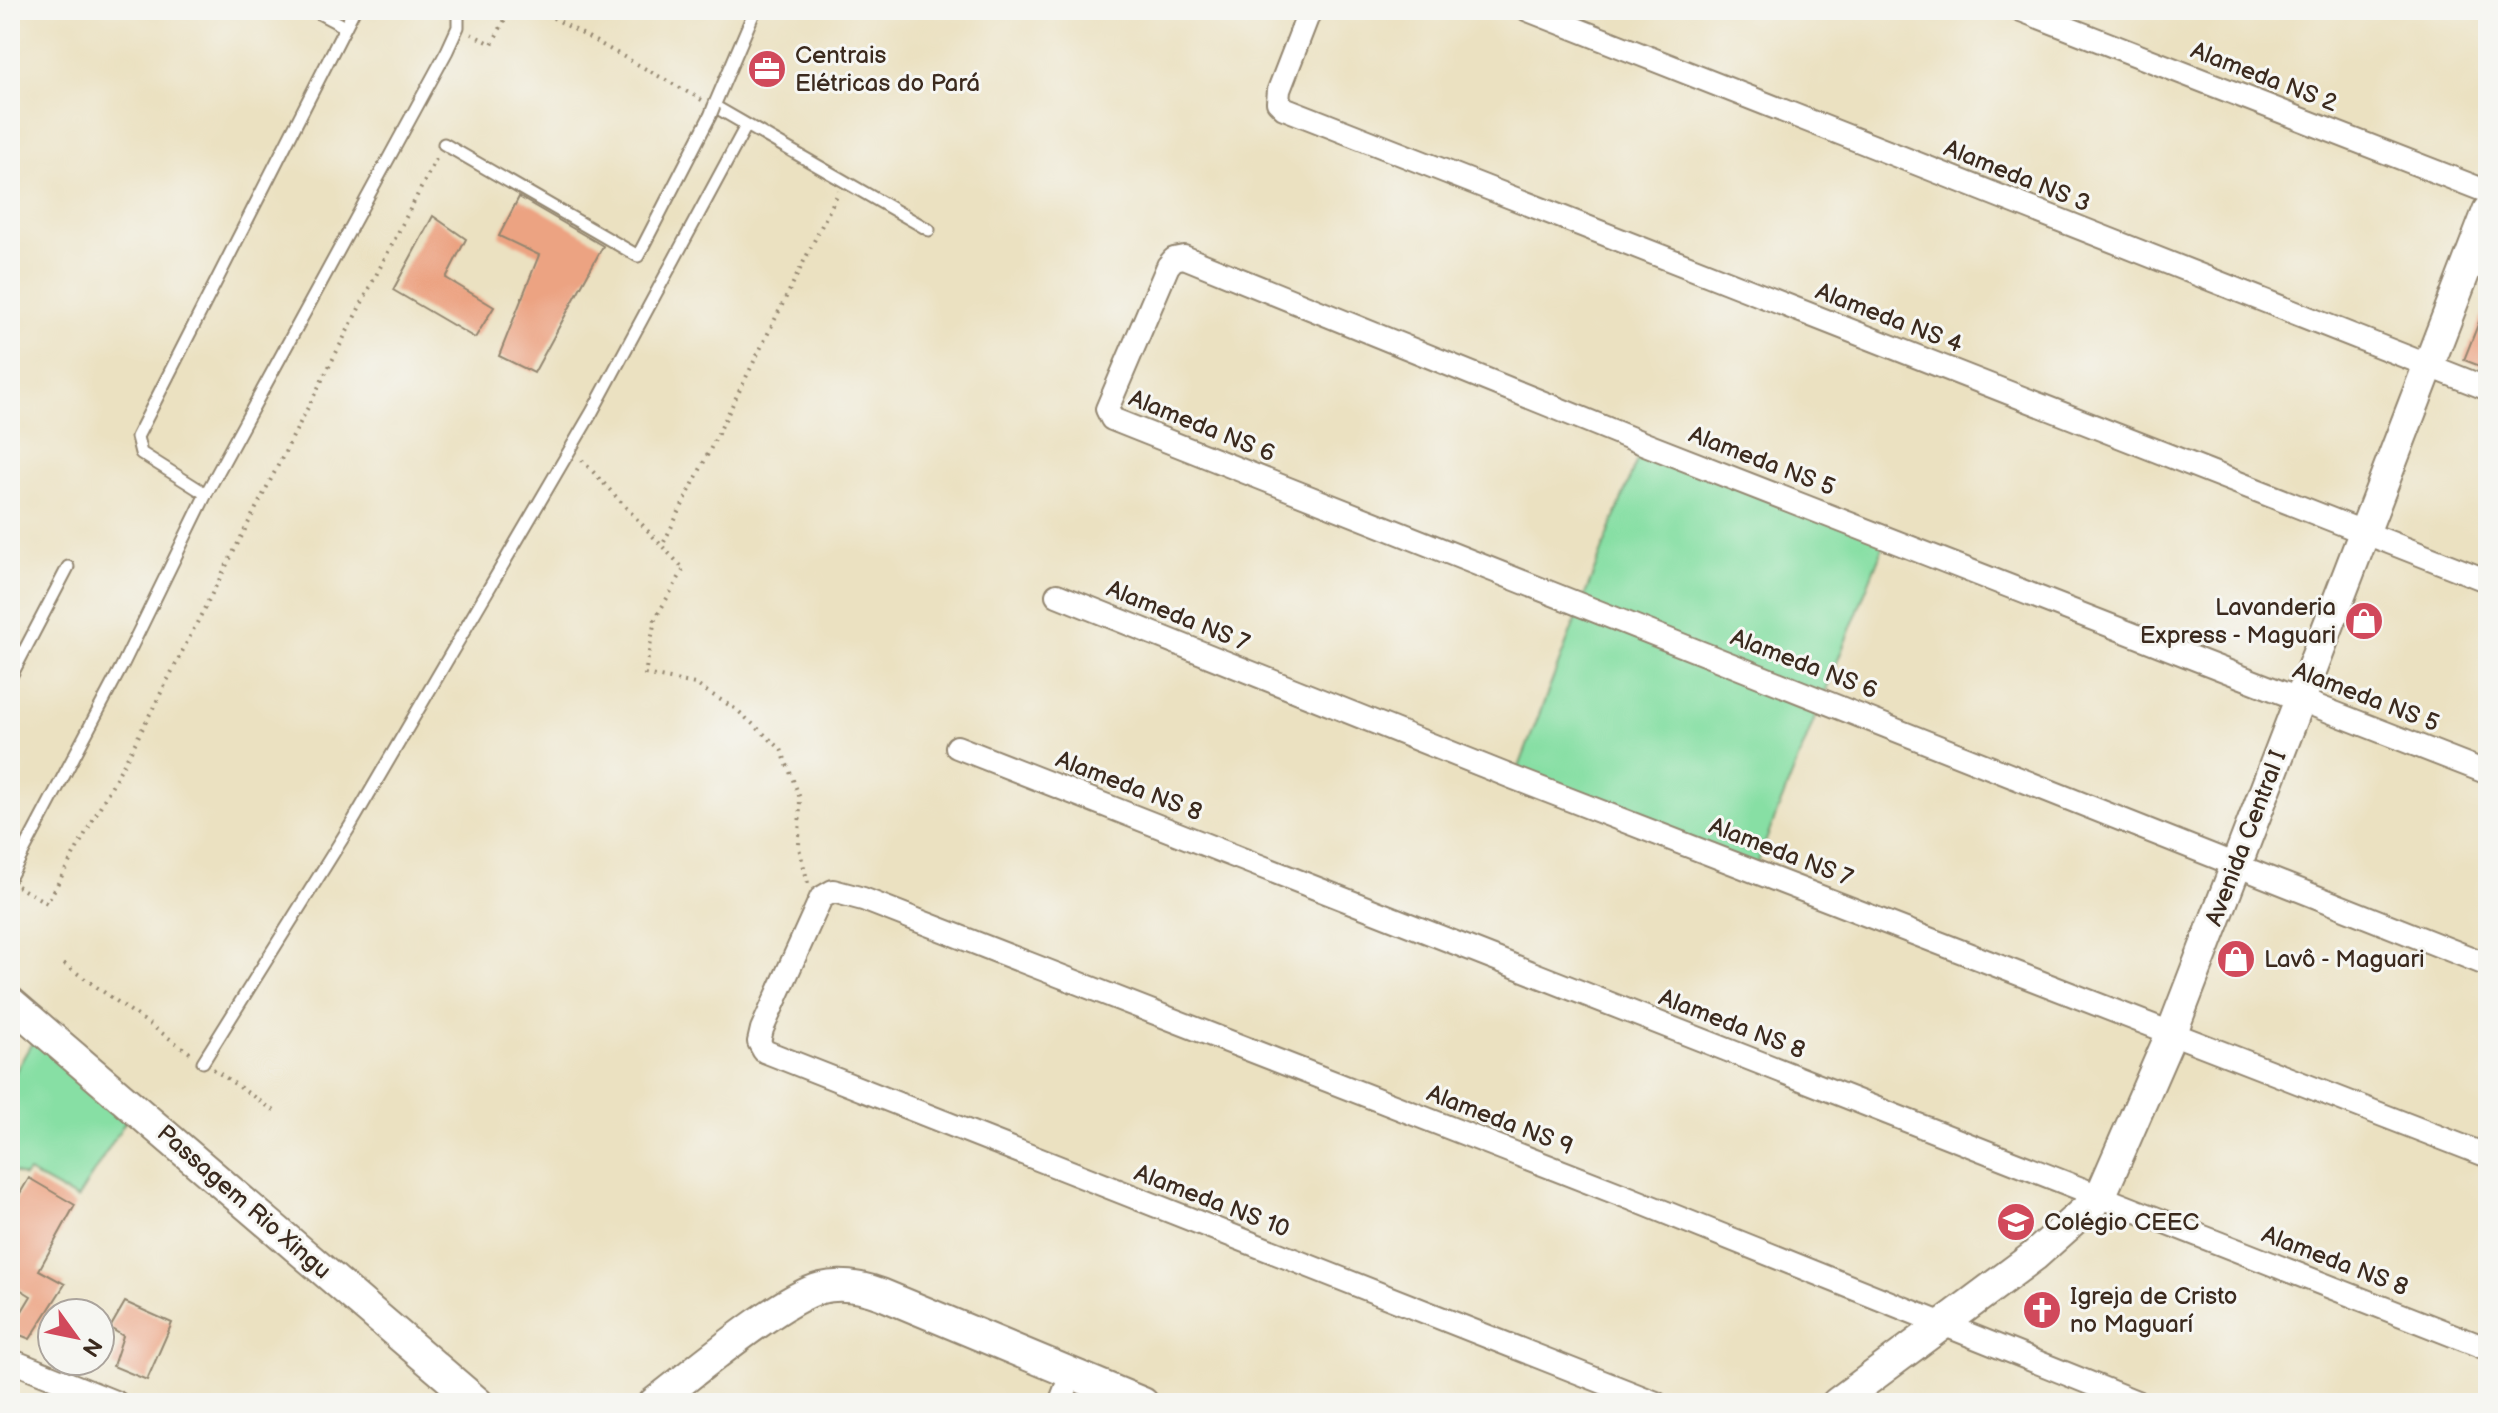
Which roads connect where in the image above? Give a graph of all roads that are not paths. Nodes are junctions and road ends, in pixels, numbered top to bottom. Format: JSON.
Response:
{"nodes":[{"id":1,"x":313,"y":10,"type":"edge"},
{"id":2,"x":354,"y":10,"type":"edge"},
{"id":3,"x":458,"y":10,"type":"edge"},
{"id":4,"x":755,"y":10,"type":"edge"},
{"id":5,"x":1310,"y":10,"type":"edge"},
{"id":6,"x":1528,"y":10,"type":"edge"},
{"id":7,"x":2021,"y":10,"type":"edge"},
{"id":8,"x":345,"y":27,"type":"junction"},
{"id":9,"x":712,"y":111,"type":"junction"},
{"id":10,"x":743,"y":123,"type":"junction"},
{"id":11,"x":444,"y":144,"type":"road end"},
{"id":12,"x":2488,"y":192,"type":"edge"},
{"id":13,"x":2488,"y":211,"type":"edge"},
{"id":14,"x":929,"y":230,"type":"dead end"},
{"id":15,"x":2428,"y":366,"type":"junction"},
{"id":16,"x":2488,"y":389,"type":"edge"},
{"id":17,"x":1107,"y":409,"type":"joint"},
{"id":18,"x":206,"y":494,"type":"junction"},
{"id":19,"x":2363,"y":532,"type":"junction"},
{"id":20,"x":68,"y":567,"type":"dead end"},
{"id":21,"x":2488,"y":581,"type":"edge"},
{"id":22,"x":1057,"y":595,"type":"dead end"},
{"id":23,"x":10,"y":678,"type":"edge"},
{"id":24,"x":2298,"y":699,"type":"junction"},
{"id":25,"x":957,"y":747,"type":"dead end"},
{"id":26,"x":2488,"y":773,"type":"edge"},
{"id":27,"x":2236,"y":865,"type":"junction"},
{"id":28,"x":11,"y":873,"type":"edge"},
{"id":29,"x":2488,"y":965,"type":"edge"},
{"id":30,"x":10,"y":1002,"type":"edge"},
{"id":31,"x":2172,"y":1032,"type":"junction"},
{"id":32,"x":759,"y":1038,"type":"joint"},
{"id":33,"x":203,"y":1062,"type":"road end"},
{"id":34,"x":2488,"y":1156,"type":"edge"},
{"id":35,"x":2100,"y":1197,"type":"junction"},
{"id":36,"x":1941,"y":1325,"type":"junction"},
{"id":37,"x":2488,"y":1349,"type":"edge"},
{"id":38,"x":10,"y":1360,"type":"edge"},
{"id":39,"x":1066,"y":1389,"type":"edge"},
{"id":40,"x":117,"y":1403,"type":"edge"},
{"id":41,"x":478,"y":1403,"type":"edge"},
{"id":42,"x":654,"y":1403,"type":"edge"},
{"id":43,"x":1143,"y":1403,"type":"edge"},
{"id":44,"x":1656,"y":1403,"type":"edge"},
{"id":45,"x":1837,"y":1403,"type":"edge"},
{"id":46,"x":2139,"y":1403,"type":"edge"}],
"edges":[{"from":1,"to":8,"type":"lane"},
{"from":2,"to":8,"type":"lane"},
{"from":3,"to":18,"type":"lane"},
{"from":4,"to":9,"type":"lane"},
{"from":5,"to":19,"type":"street","name":"Alameda NS 4"},
{"from":6,"to":15,"type":"street","name":"Alameda NS 3"},
{"from":7,"to":12,"type":"street","name":"Alameda NS 2"},
{"from":8,"to":18,"type":"lane"},
{"from":9,"to":10,"type":"lane"},
{"from":9,"to":11,"type":"lane"},
{"from":10,"to":14,"type":"lane"},
{"from":10,"to":33,"type":"lane"},
{"from":13,"to":15,"type":"main road","name":"Avenida Central I"},
{"from":15,"to":16,"type":"street","name":"Alameda NS 3"},
{"from":15,"to":19,"type":"main road","name":"Avenida Central I"},
{"from":17,"to":24,"type":"street","name":"Alameda NS 5"},
{"from":17,"to":27,"type":"street","name":"Alameda NS 6"},
{"from":18,"to":28,"type":"lane"},
{"from":19,"to":21,"type":"street","name":"Alameda NS 4"},
{"from":19,"to":24,"type":"main road","name":"Avenida Central I"},
{"from":20,"to":23,"type":"lane"},
{"from":22,"to":31,"type":"street","name":"Alameda NS 7"},
{"from":24,"to":26,"type":"street","name":"Alameda NS 5"},
{"from":24,"to":27,"type":"main road","name":"Avenida Central I"},
{"from":25,"to":35,"type":"street","name":"Alameda NS 8"},
{"from":27,"to":29,"type":"street","name":"Alameda NS 6"},
{"from":27,"to":31,"type":"main road","name":"Avenida Central I"},
{"from":30,"to":41,"type":"main road","name":"Passagem Rio Xingu"},
{"from":31,"to":34,"type":"street","name":"Alameda NS 7"},
{"from":31,"to":35,"type":"main road","name":"Avenida Central I"},
{"from":32,"to":36,"type":"street","name":"Alameda NS 9"},
{"from":32,"to":44,"type":"street","name":"Alameda NS 10"},
{"from":35,"to":36,"type":"main road","name":"Avenida Central I"},
{"from":35,"to":37,"type":"street","name":"Alameda NS 8"},
{"from":36,"to":45,"type":"main road","name":"Avenida Central I"},
{"from":36,"to":46,"type":"street","name":"Alameda NS 9"},
{"from":38,"to":40,"type":"street"},
{"from":39,"to":42,"type":"main road"},
{"from":39,"to":43,"type":"main road"}]}
